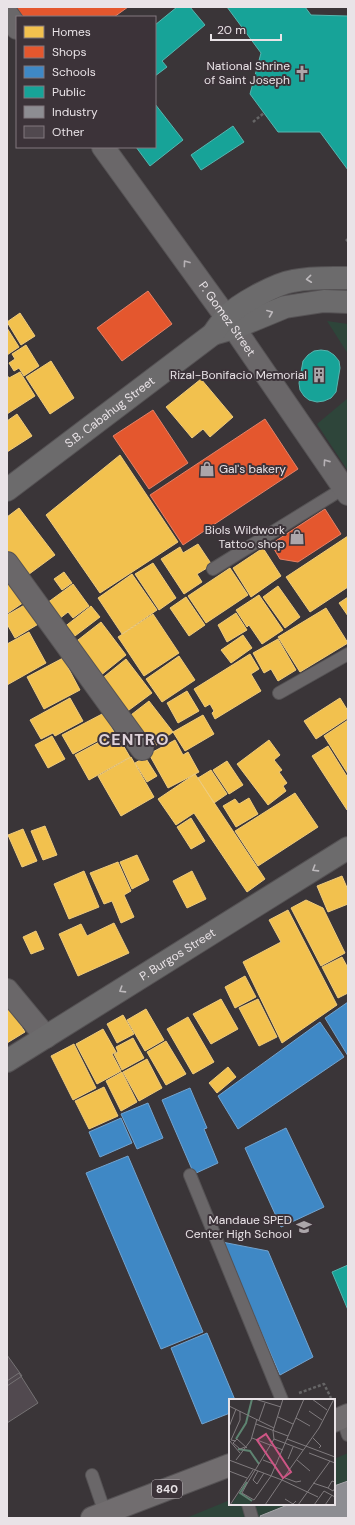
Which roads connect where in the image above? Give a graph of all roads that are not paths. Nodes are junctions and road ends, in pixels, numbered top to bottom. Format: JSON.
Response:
{"nodes":[{"id":1,"x":7,"y":14,"type":"edge"},
{"id":2,"x":16,"y":27,"type":"edge"},
{"id":3,"x":104,"y":148,"type":"edge"},
{"id":4,"x":348,"y":278,"type":"edge"},
{"id":5,"x":348,"y":302,"type":"edge"},
{"id":6,"x":230,"y":322,"type":"junction"},
{"id":7,"x":7,"y":490,"type":"edge"},
{"id":8,"x":346,"y":491,"type":"edge"},
{"id":9,"x":7,"y":563,"type":"edge"},
{"id":10,"x":213,"y":569,"type":"dead end"},
{"id":11,"x":348,"y":654,"type":"edge"},
{"id":12,"x":279,"y":693,"type":"dead end"},
{"id":13,"x":142,"y":749,"type":"dead end"},
{"id":14,"x":348,"y":848,"type":"edge"},
{"id":15,"x":7,"y":990,"type":"edge"},
{"id":16,"x":46,"y":1038,"type":"junction"},
{"id":17,"x":7,"y":1061,"type":"edge"},
{"id":18,"x":190,"y":1175,"type":"dead end"},
{"id":19,"x":282,"y":1399,"type":"edge"},
{"id":20,"x":229,"y":1465,"type":"edge"},
{"id":21,"x":92,"y":1475,"type":"dead end"},
{"id":22,"x":248,"y":1505,"type":"edge"},
{"id":23,"x":98,"y":1515,"type":"edge"},
{"id":24,"x":252,"y":1518,"type":"edge"}],
"edges":[{"from":1,"to":2,"type":"street"},
{"from":6,"to":3,"type":"street","name":"P. Gomez Street","one_way":true},
{"from":4,"to":6,"type":"street","name":"S.B. Cabahug Street","one_way":true},
{"from":6,"to":5,"type":"street","one_way":true},
{"from":6,"to":7,"type":"street","name":"S.B. Cabahug Street"},
{"from":8,"to":6,"type":"street","name":"P. Gomez Street","one_way":true},
{"from":8,"to":10,"type":"lane"},
{"from":9,"to":13,"type":"street"},
{"from":11,"to":12,"type":"lane"},
{"from":14,"to":16,"type":"street","name":"P. Burgos Street","one_way":true},
{"from":15,"to":16,"type":"street"},
{"from":16,"to":17,"type":"street","name":"P. Burgos Street"},
{"from":18,"to":19,"type":"lane"},
{"from":20,"to":23,"type":"highway","number":"840"},
{"from":21,"to":23,"type":"lane"},
{"from":22,"to":24,"type":"lane"}]}
